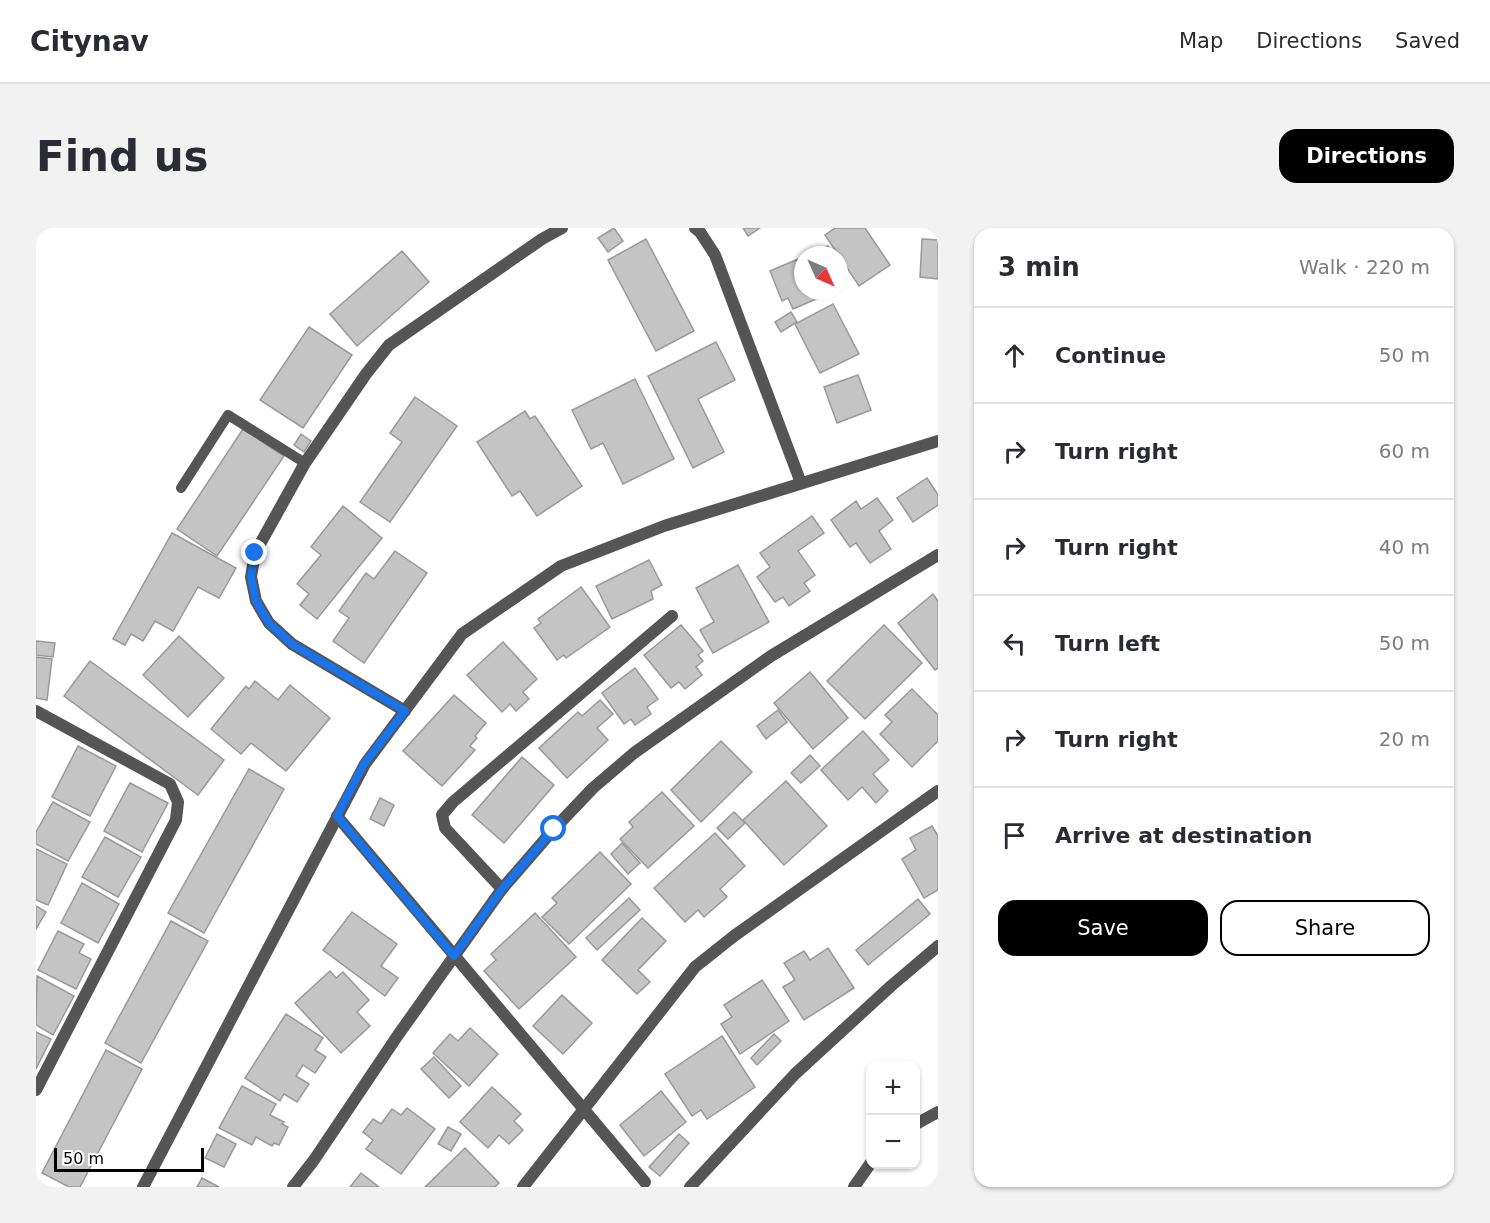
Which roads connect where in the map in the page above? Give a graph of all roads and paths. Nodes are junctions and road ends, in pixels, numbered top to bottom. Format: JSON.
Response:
{"nodes":[{"id":1,"x":562,"y":228,"type":"edge"},
{"id":2,"x":695,"y":228,"type":"edge"},
{"id":3,"x":938,"y":441,"type":"edge"},
{"id":4,"x":305,"y":463,"type":"junction"},
{"id":5,"x":801,"y":483,"type":"junction"},
{"id":6,"x":181,"y":488,"type":"dead end"},
{"id":7,"x":938,"y":555,"type":"edge"},
{"id":8,"x":672,"y":616,"type":"dead end"},
{"id":9,"x":405,"y":711,"type":"junction"},
{"id":10,"x":37,"y":714,"type":"edge"},
{"id":11,"x":938,"y":791,"type":"edge"},
{"id":12,"x":337,"y":816,"type":"junction"},
{"id":13,"x":502,"y":889,"type":"junction"},
{"id":14,"x":938,"y":946,"type":"edge"},
{"id":15,"x":454,"y":956,"type":"junction"},
{"id":16,"x":36,"y":1090,"type":"edge"},
{"id":17,"x":584,"y":1110,"type":"junction"},
{"id":18,"x":937,"y":1115,"type":"edge"},
{"id":19,"x":920,"y":1122,"type":"edge"},
{"id":20,"x":867,"y":1169,"type":"edge"},
{"id":21,"x":645,"y":1182,"type":"dead end"},
{"id":22,"x":143,"y":1187,"type":"edge"},
{"id":23,"x":293,"y":1187,"type":"edge"},
{"id":24,"x":523,"y":1187,"type":"edge"},
{"id":25,"x":690,"y":1187,"type":"edge"},
{"id":26,"x":854,"y":1187,"type":"edge"}],
"edges":[{"from":1,"to":4,"type":"street"},
{"from":2,"to":5,"type":"street"},
{"from":3,"to":5,"type":"street"},
{"from":4,"to":6,"type":"lane"},
{"from":4,"to":9,"type":"street"},
{"from":5,"to":9,"type":"street"},
{"from":7,"to":13,"type":"street"},
{"from":8,"to":13,"type":"street"},
{"from":9,"to":12,"type":"street"},
{"from":10,"to":16,"type":"street"},
{"from":11,"to":17,"type":"street"},
{"from":12,"to":15,"type":"street"},
{"from":12,"to":22,"type":"street"},
{"from":13,"to":15,"type":"street"},
{"from":14,"to":25,"type":"street"},
{"from":15,"to":17,"type":"street"},
{"from":15,"to":23,"type":"street"},
{"from":17,"to":21,"type":"street"},
{"from":17,"to":24,"type":"street"},
{"from":18,"to":19,"type":"street"},
{"from":20,"to":26,"type":"street"}]}
